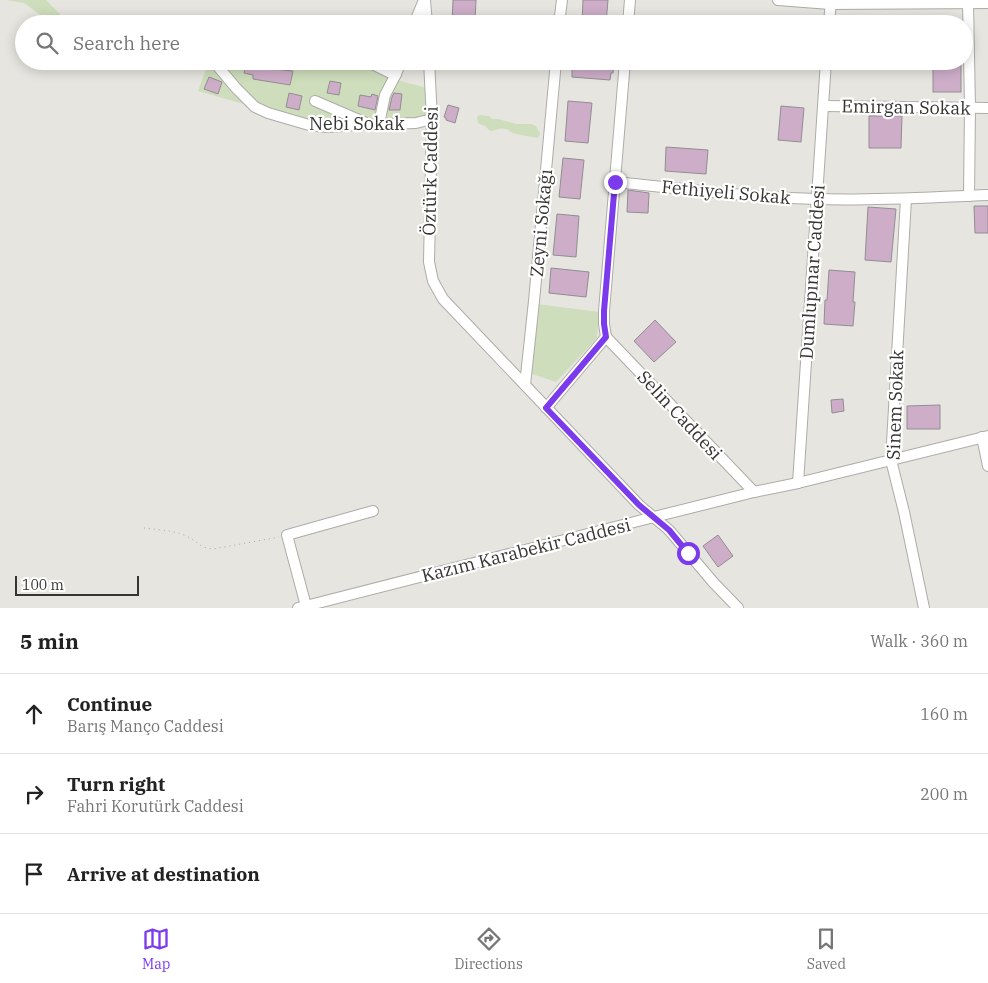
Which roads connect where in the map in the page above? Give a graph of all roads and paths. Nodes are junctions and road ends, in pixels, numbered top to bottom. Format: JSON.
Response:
{"nodes":[{"id":1,"x":425,"y":0,"type":"edge"},
{"id":2,"x":562,"y":0,"type":"edge"},
{"id":3,"x":630,"y":0,"type":"edge"},
{"id":4,"x":778,"y":0,"type":"edge"},
{"id":5,"x":830,"y":2,"type":"edge"},
{"id":6,"x":968,"y":3,"type":"junction"},
{"id":7,"x":988,"y":4,"type":"edge"},
{"id":8,"x":418,"y":15,"type":"edge"},
{"id":9,"x":426,"y":15,"type":"edge"},
{"id":10,"x":560,"y":15,"type":"edge"},
{"id":11,"x":629,"y":15,"type":"edge"},
{"id":12,"x":829,"y":15,"type":"edge"},
{"id":13,"x":968,"y":15,"type":"edge"},
{"id":14,"x":221,"y":70,"type":"edge"},
{"id":15,"x":385,"y":70,"type":"edge"},
{"id":16,"x":398,"y":70,"type":"edge"},
{"id":17,"x":429,"y":70,"type":"edge"},
{"id":18,"x":555,"y":70,"type":"edge"},
{"id":19,"x":624,"y":70,"type":"edge"},
{"id":20,"x":825,"y":70,"type":"edge"},
{"id":21,"x":969,"y":70,"type":"edge"},
{"id":22,"x":396,"y":74,"type":"junction"},
{"id":23,"x":315,"y":101,"type":"dead end"},
{"id":24,"x":823,"y":106,"type":"junction"},
{"id":25,"x":970,"y":107,"type":"junction"},
{"id":26,"x":988,"y":108,"type":"edge"},
{"id":27,"x":432,"y":120,"type":"junction"},
{"id":28,"x":374,"y":124,"type":"junction"},
{"id":29,"x":615,"y":182,"type":"junction"},
{"id":30,"x":969,"y":196,"type":"junction"},
{"id":31,"x":988,"y":196,"type":"edge"},
{"id":32,"x":817,"y":199,"type":"junction"},
{"id":33,"x":906,"y":199,"type":"junction"},
{"id":34,"x":606,"y":337,"type":"junction"},
{"id":35,"x":525,"y":385,"type":"junction"},
{"id":36,"x":546,"y":408,"type":"junction"},
{"id":37,"x":985,"y":437,"type":"edge"},
{"id":38,"x":891,"y":460,"type":"junction"},
{"id":39,"x":988,"y":466,"type":"edge"},
{"id":40,"x":798,"y":483,"type":"junction"},
{"id":41,"x":754,"y":492,"type":"junction"},
{"id":42,"x":373,"y":511,"type":"dead end"},
{"id":43,"x":654,"y":517,"type":"junction"},
{"id":44,"x":144,"y":528,"type":"dead end"},
{"id":45,"x":287,"y":535,"type":"junction"},
{"id":46,"x":302,"y":607,"type":"edge"},
{"id":47,"x":738,"y":608,"type":"edge"},
{"id":48,"x":924,"y":608,"type":"edge"}],
"edges":[{"from":1,"to":8,"type":"street"},
{"from":1,"to":9,"type":"street"},
{"from":2,"to":10,"type":"street"},
{"from":3,"to":11,"type":"street"},
{"from":4,"to":5,"type":"street"},
{"from":5,"to":6,"type":"street"},
{"from":5,"to":12,"type":"street"},
{"from":6,"to":7,"type":"street"},
{"from":6,"to":13,"type":"street"},
{"from":14,"to":28,"type":"street","name":"Nebi Sokak"},
{"from":15,"to":22,"type":"street"},
{"from":16,"to":22,"type":"street"},
{"from":17,"to":27,"type":"street","name":"Öztürk Caddesi"},
{"from":18,"to":35,"type":"street","name":"Zeyni Sokağı"},
{"from":19,"to":29,"type":"street"},
{"from":20,"to":24,"type":"street","name":"Dumlupınar Caddesi"},
{"from":21,"to":25,"type":"street"},
{"from":22,"to":28,"type":"street"},
{"from":23,"to":28,"type":"street"},
{"from":24,"to":25,"type":"street","name":"Emirgan Sokak"},
{"from":24,"to":32,"type":"street","name":"Dumlupınar Caddesi"},
{"from":25,"to":26,"type":"street","name":"Emirgan Sokak"},
{"from":25,"to":30,"type":"street"},
{"from":27,"to":28,"type":"street","name":"Nebi Sokak"},
{"from":27,"to":35,"type":"street","name":"Öztürk Caddesi"},
{"from":29,"to":32,"type":"street","name":"Fethiyeli Sokak"},
{"from":29,"to":34,"type":"street"},
{"from":30,"to":31,"type":"street","name":"Fethiyeli Sokak"},
{"from":30,"to":33,"type":"street","name":"Fethiyeli Sokak"},
{"from":32,"to":33,"type":"street","name":"Fethiyeli Sokak"},
{"from":32,"to":40,"type":"street","name":"Dumlupınar Caddesi"},
{"from":33,"to":38,"type":"street","name":"Sinem Sokak"},
{"from":34,"to":36,"type":"street"},
{"from":34,"to":41,"type":"street","name":"Selin Caddesi"},
{"from":35,"to":36,"type":"street"},
{"from":36,"to":43,"type":"street"},
{"from":37,"to":38,"type":"street","name":"Kazım Karabekir Caddesi"},
{"from":37,"to":39,"type":"street"},
{"from":38,"to":40,"type":"street","name":"Kazım Karabekir Caddesi"},
{"from":38,"to":48,"type":"street","name":"Sinem Sokak"},
{"from":40,"to":41,"type":"street","name":"Kazım Karabekir Caddesi"},
{"from":41,"to":43,"type":"street","name":"Kazım Karabekir Caddesi"},
{"from":42,"to":45,"type":"street"},
{"from":43,"to":46,"type":"street","name":"Kazım Karabekir Caddesi"},
{"from":43,"to":47,"type":"street"},
{"from":44,"to":45,"type":"path"},
{"from":45,"to":46,"type":"street"}]}
